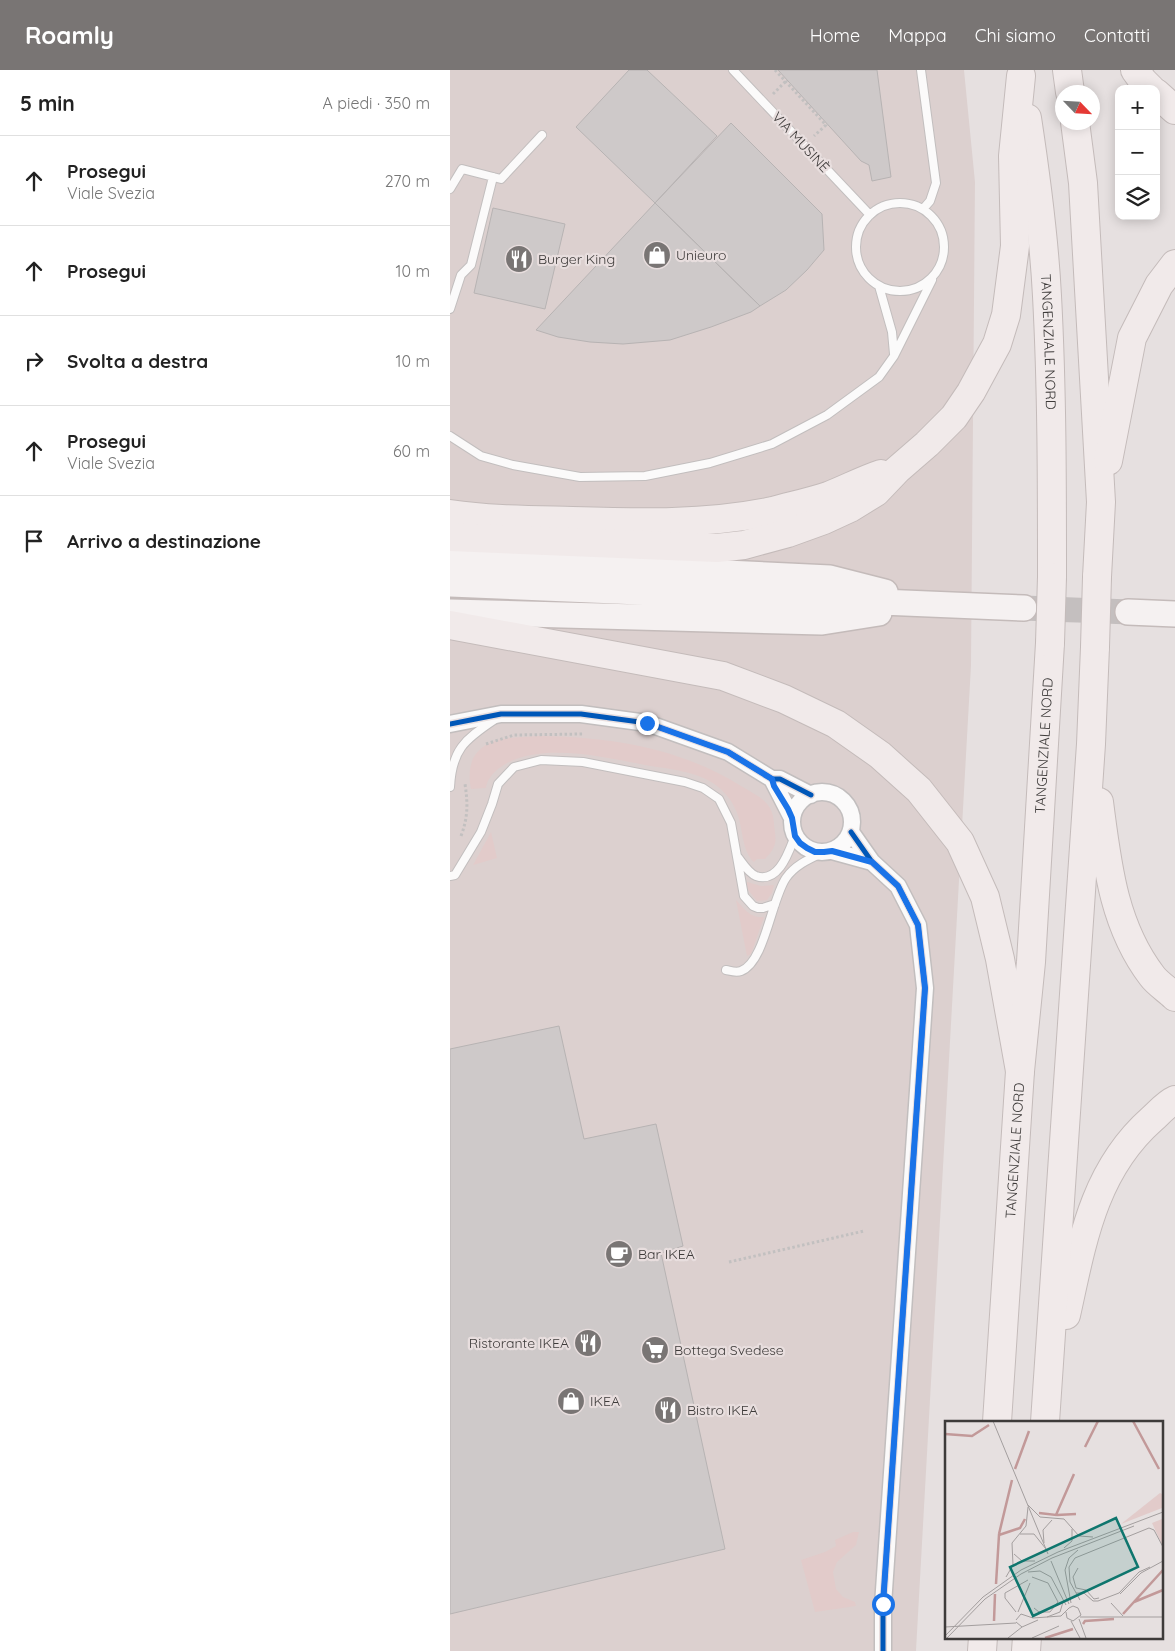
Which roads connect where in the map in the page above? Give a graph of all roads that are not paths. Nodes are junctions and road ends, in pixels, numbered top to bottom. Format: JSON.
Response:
{"nodes":[{"id":1,"x":733,"y":70,"type":"edge"},
{"id":2,"x":921,"y":70,"type":"edge"},
{"id":3,"x":1067,"y":70,"type":"edge"},
{"id":4,"x":1135,"y":70,"type":"edge"},
{"id":5,"x":1020,"y":73,"type":"edge"},
{"id":6,"x":1069,"y":85,"type":"edge"},
{"id":7,"x":1147,"y":85,"type":"edge"},
{"id":8,"x":1160,"y":97,"type":"edge"},
{"id":9,"x":1175,"y":110,"type":"edge"},
{"id":10,"x":1076,"y":130,"type":"edge"},
{"id":11,"x":542,"y":135,"type":"dead end"},
{"id":12,"x":493,"y":177,"type":"junction"},
{"id":13,"x":450,"y":189,"type":"edge"},
{"id":14,"x":923,"y":209,"type":"junction"},
{"id":15,"x":870,"y":215,"type":"junction"},
{"id":16,"x":1175,"y":264,"type":"edge"},
{"id":17,"x":932,"y":280,"type":"junction"},
{"id":18,"x":879,"y":286,"type":"junction"},
{"id":19,"x":450,"y":310,"type":"edge"},
{"id":20,"x":894,"y":356,"type":"junction"},
{"id":21,"x":450,"y":436,"type":"edge"},
{"id":22,"x":897,"y":470,"type":"junction"},
{"id":23,"x":1101,"y":502,"type":"junction"},
{"id":24,"x":450,"y":514,"type":"edge"},
{"id":25,"x":450,"y":537,"type":"edge"},
{"id":26,"x":450,"y":560,"type":"edge"},
{"id":27,"x":450,"y":584,"type":"edge"},
{"id":28,"x":934,"y":605,"type":"junction"},
{"id":29,"x":1024,"y":608,"type":"tunnel mouth"},
{"id":30,"x":450,"y":612,"type":"edge"},
{"id":31,"x":1128,"y":612,"type":"tunnel mouth"},
{"id":32,"x":1175,"y":614,"type":"edge"},
{"id":33,"x":450,"y":626,"type":"edge"},
{"id":34,"x":501,"y":714,"type":"junction"},
{"id":35,"x":450,"y":724,"type":"edge"},
{"id":36,"x":1090,"y":744,"type":"junction"},
{"id":37,"x":772,"y":779,"type":"junction"},
{"id":38,"x":450,"y":786,"type":"edge"},
{"id":39,"x":811,"y":795,"type":"junction"},
{"id":40,"x":792,"y":818,"type":"junction"},
{"id":41,"x":851,"y":832,"type":"junction"},
{"id":42,"x":795,"y":836,"type":"junction"},
{"id":43,"x":828,"y":852,"type":"junction"},
{"id":44,"x":737,"y":856,"type":"junction"},
{"id":45,"x":872,"y":862,"type":"junction"},
{"id":46,"x":450,"y":876,"type":"edge"},
{"id":47,"x":775,"y":904,"type":"junction"},
{"id":48,"x":726,"y":970,"type":"dead end"},
{"id":49,"x":1175,"y":997,"type":"edge"},
{"id":50,"x":1020,"y":1071,"type":"junction"},
{"id":51,"x":1175,"y":1100,"type":"edge"},
{"id":52,"x":1046,"y":1416,"type":"edge"},
{"id":53,"x":997,"y":1421,"type":"edge"},
{"id":54,"x":983,"y":1638,"type":"edge"},
{"id":55,"x":1027,"y":1638,"type":"edge"},
{"id":56,"x":883,"y":1651,"type":"edge"},
{"id":57,"x":982,"y":1651,"type":"edge"},
{"id":58,"x":1026,"y":1651,"type":"edge"}],
"edges":[{"from":1,"to":15,"type":"lane","name":"VIA MUSINÈ"},
{"from":2,"to":14,"type":"lane"},
{"from":3,"to":6,"type":"highway"},
{"from":4,"to":7,"type":"highway"},
{"from":5,"to":22,"type":"highway"},
{"from":5,"to":50,"type":"highway","name":"TANGENZIALE NORD","bridge":true},
{"from":8,"to":9,"type":"highway"},
{"from":10,"to":23,"type":"highway"},
{"from":11,"to":12,"type":"lane"},
{"from":12,"to":13,"type":"lane"},
{"from":12,"to":19,"type":"lane"},
{"from":14,"to":15,"type":"lane"},
{"from":14,"to":17,"type":"lane"},
{"from":15,"to":18,"type":"lane"},
{"from":16,"to":23,"type":"highway"},
{"from":17,"to":18,"type":"lane"},
{"from":17,"to":20,"type":"lane"},
{"from":18,"to":20,"type":"lane"},
{"from":20,"to":21,"type":"lane"},
{"from":22,"to":24,"type":"highway"},
{"from":22,"to":25,"type":"highway"},
{"from":23,"to":36,"type":"highway","bridge":true},
{"from":26,"to":28,"type":"main road"},
{"from":27,"to":28,"type":"main road"},
{"from":28,"to":29,"type":"main road"},
{"from":28,"to":30,"type":"main road"},
{"from":31,"to":32,"type":"main road"},
{"from":33,"to":50,"type":"highway"},
{"from":34,"to":35,"type":"street"},
{"from":34,"to":37,"type":"street"},
{"from":34,"to":38,"type":"lane"},
{"from":36,"to":49,"type":"highway"},
{"from":36,"to":52,"type":"highway"},
{"from":37,"to":39,"type":"street"},
{"from":37,"to":40,"type":"street"},
{"from":39,"to":40,"type":"street"},
{"from":39,"to":41,"type":"street"},
{"from":40,"to":42,"type":"street"},
{"from":41,"to":43,"type":"street"},
{"from":41,"to":45,"type":"street"},
{"from":42,"to":43,"type":"street"},
{"from":42,"to":44,"type":"lane"},
{"from":43,"to":45,"type":"street"},
{"from":43,"to":47,"type":"lane"},
{"from":44,"to":46,"type":"lane"},
{"from":44,"to":47,"type":"lane"},
{"from":45,"to":56,"type":"street"},
{"from":47,"to":48,"type":"lane"},
{"from":50,"to":53,"type":"highway","name":"TANGENZIALE NORD"},
{"from":51,"to":52,"type":"highway"},
{"from":54,"to":57,"type":"highway"},
{"from":55,"to":58,"type":"highway"}]}
